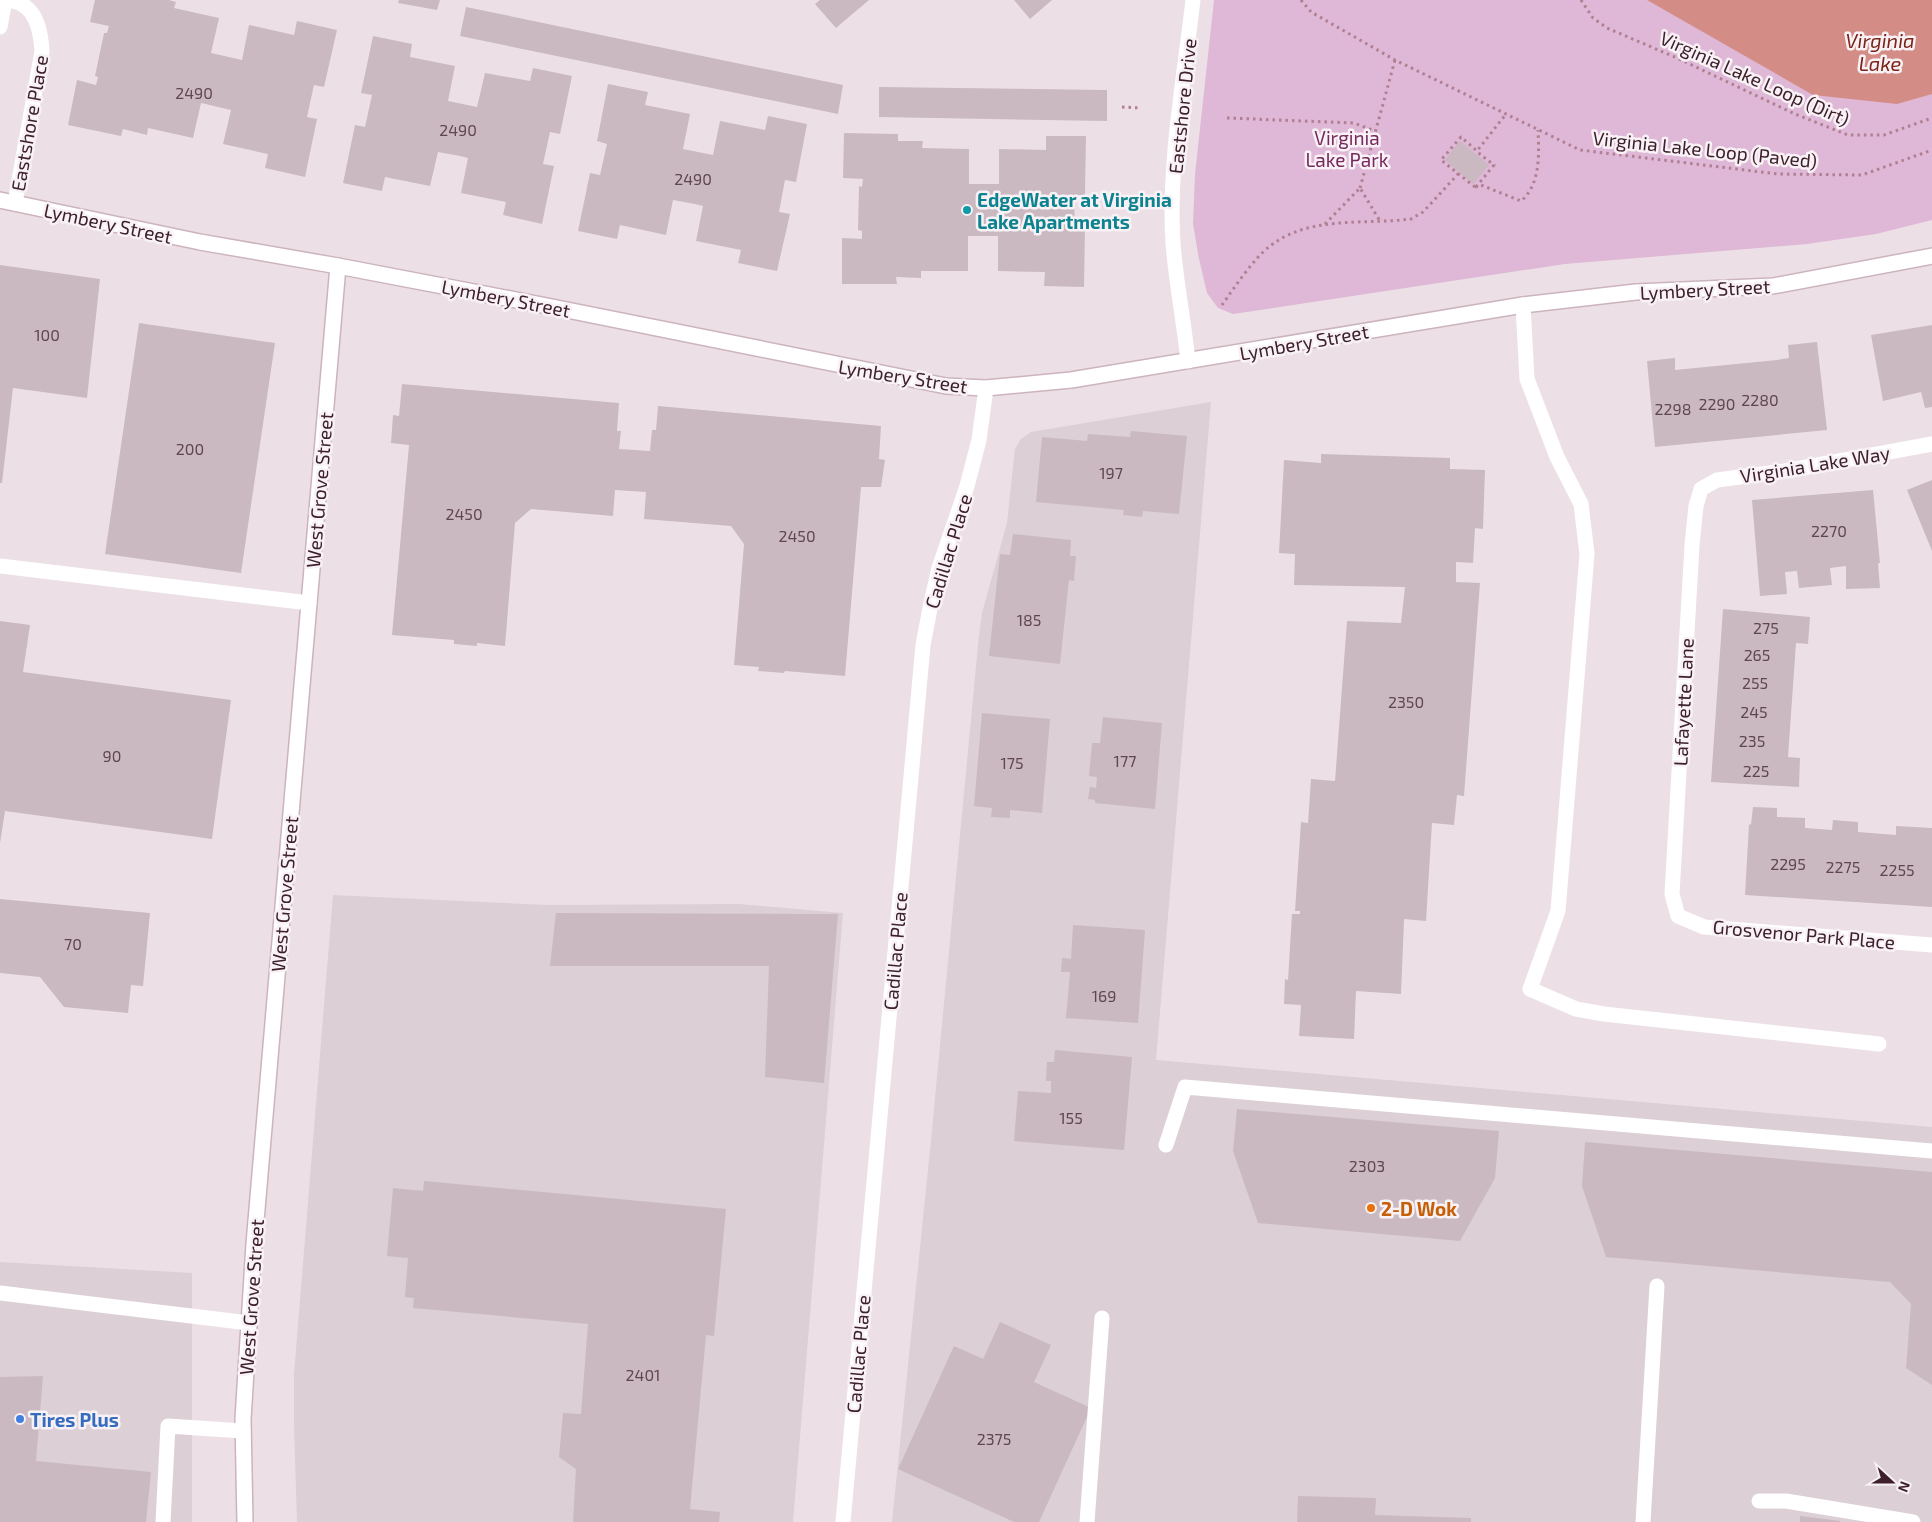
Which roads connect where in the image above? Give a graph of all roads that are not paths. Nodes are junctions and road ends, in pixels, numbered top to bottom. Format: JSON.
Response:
{"nodes":[{"id":1,"x":6,"y":0,"type":"edge"},
{"id":2,"x":1193,"y":0,"type":"edge"},
{"id":3,"x":0,"y":27,"type":"edge"},
{"id":4,"x":8,"y":202,"type":"edge"},
{"id":5,"x":1932,"y":256,"type":"edge"},
{"id":6,"x":338,"y":266,"type":"junction"},
{"id":7,"x":1523,"y":304,"type":"junction"},
{"id":8,"x":1188,"y":361,"type":"junction"},
{"id":9,"x":986,"y":388,"type":"junction"},
{"id":10,"x":1932,"y":444,"type":"edge"},
{"id":11,"x":1701,"y":489,"type":"joint"},
{"id":12,"x":0,"y":566,"type":"edge"},
{"id":13,"x":309,"y":603,"type":"junction"},
{"id":14,"x":1678,"y":916,"type":"joint"},
{"id":15,"x":1932,"y":945,"type":"edge"},
{"id":16,"x":1879,"y":1044,"type":"dead end"},
{"id":17,"x":1166,"y":1144,"type":"dead end"},
{"id":18,"x":1932,"y":1150,"type":"edge"},
{"id":19,"x":1657,"y":1286,"type":"dead end"},
{"id":20,"x":0,"y":1293,"type":"edge"},
{"id":21,"x":1102,"y":1318,"type":"dead end"},
{"id":22,"x":249,"y":1323,"type":"junction"},
{"id":23,"x":243,"y":1431,"type":"junction"},
{"id":24,"x":1759,"y":1501,"type":"dead end"},
{"id":25,"x":163,"y":1522,"type":"edge"},
{"id":26,"x":245,"y":1522,"type":"edge"},
{"id":27,"x":843,"y":1522,"type":"edge"},
{"id":28,"x":1087,"y":1522,"type":"edge"},
{"id":29,"x":1642,"y":1522,"type":"edge"},
{"id":30,"x":1913,"y":1522,"type":"edge"}],
"edges":[{"from":1,"to":3,"type":"street","name":"Eastshore Place"},
{"from":1,"to":4,"type":"street","name":"Eastshore Place"},
{"from":2,"to":8,"type":"street","name":"Eastshore Drive"},
{"from":4,"to":6,"type":"street","name":"Lymbery Street"},
{"from":5,"to":7,"type":"street","name":"Lymbery Street"},
{"from":6,"to":9,"type":"street","name":"Lymbery Street"},
{"from":6,"to":13,"type":"street","name":"West Grove Street"},
{"from":7,"to":8,"type":"street","name":"Lymbery Street"},
{"from":7,"to":16,"type":"street"},
{"from":8,"to":9,"type":"street","name":"Lymbery Street"},
{"from":9,"to":27,"type":"street","name":"Cadillac Place"},
{"from":10,"to":11,"type":"street","name":"Virginia Lake Way"},
{"from":11,"to":14,"type":"street","name":"Lafayette Lane"},
{"from":12,"to":13,"type":"street"},
{"from":13,"to":22,"type":"street","name":"West Grove Street"},
{"from":14,"to":15,"type":"street","name":"Grosvenor Park Place"},
{"from":17,"to":18,"type":"street"},
{"from":19,"to":29,"type":"street"},
{"from":20,"to":22,"type":"street"},
{"from":21,"to":28,"type":"street"},
{"from":22,"to":23,"type":"street","name":"West Grove Street"},
{"from":23,"to":25,"type":"street"},
{"from":23,"to":26,"type":"street","name":"West Grove Street"},
{"from":24,"to":30,"type":"street"}]}
